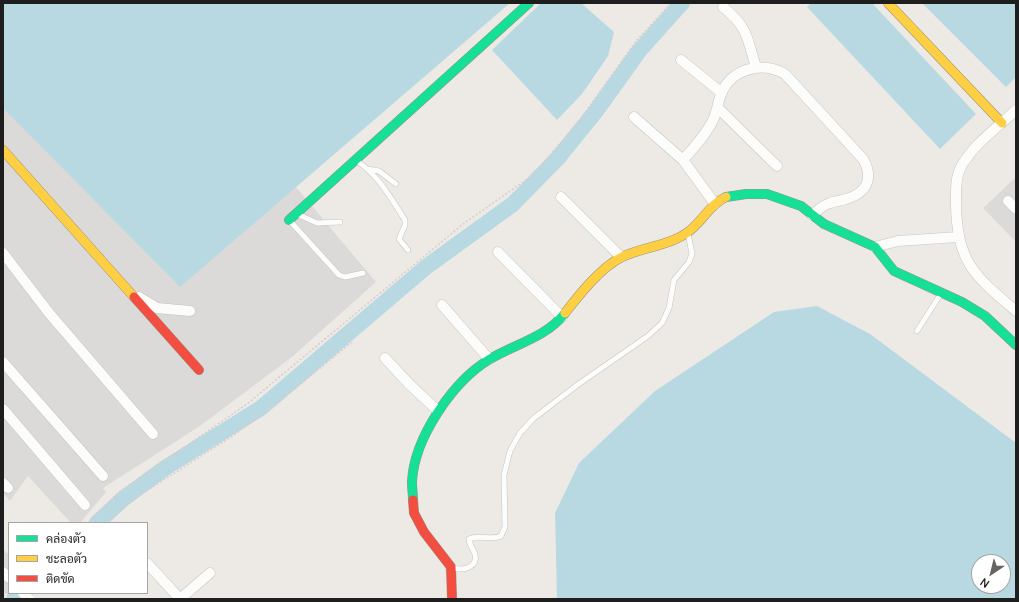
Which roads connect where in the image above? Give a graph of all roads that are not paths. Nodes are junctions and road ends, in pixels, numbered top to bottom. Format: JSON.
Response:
{"nodes":[{"id":1,"x":529,"y":3,"type":"edge"},
{"id":2,"x":888,"y":3,"type":"edge"},
{"id":3,"x":723,"y":7,"type":"dead end"},
{"id":4,"x":681,"y":60,"type":"dead end"},
{"id":5,"x":756,"y":67,"type":"junction"},
{"id":6,"x":722,"y":93,"type":"junction"},
{"id":7,"x":718,"y":108,"type":"junction"},
{"id":8,"x":1016,"y":110,"type":"edge"},
{"id":9,"x":634,"y":117,"type":"dead end"},
{"id":10,"x":1002,"y":123,"type":"junction"},
{"id":11,"x":3,"y":150,"type":"edge"},
{"id":12,"x":356,"y":160,"type":"junction"},
{"id":13,"x":682,"y":160,"type":"junction"},
{"id":14,"x":777,"y":166,"type":"dead end"},
{"id":15,"x":368,"y":169,"type":"junction"},
{"id":16,"x":396,"y":184,"type":"dead end"},
{"id":17,"x":561,"y":197,"type":"dead end"},
{"id":18,"x":1008,"y":201,"type":"dead end"},
{"id":19,"x":715,"y":204,"type":"junction"},
{"id":20,"x":1016,"y":209,"type":"edge"},
{"id":21,"x":812,"y":215,"type":"junction"},
{"id":22,"x":293,"y":217,"type":"junction"},
{"id":23,"x":340,"y":222,"type":"dead end"},
{"id":24,"x":688,"y":232,"type":"junction"},
{"id":25,"x":958,"y":237,"type":"junction"},
{"id":26,"x":875,"y":247,"type":"junction"},
{"id":27,"x":408,"y":250,"type":"dead end"},
{"id":28,"x":498,"y":252,"type":"dead end"},
{"id":29,"x":3,"y":253,"type":"edge"},
{"id":30,"x":621,"y":257,"type":"junction"},
{"id":31,"x":363,"y":273,"type":"dead end"},
{"id":32,"x":127,"y":289,"type":"junction"},
{"id":33,"x":942,"y":292,"type":"junction"},
{"id":34,"x":442,"y":305,"type":"dead end"},
{"id":35,"x":190,"y":311,"type":"dead end"},
{"id":36,"x":1016,"y":311,"type":"edge"},
{"id":37,"x":562,"y":317,"type":"junction"},
{"id":38,"x":917,"y":331,"type":"dead end"},
{"id":39,"x":1016,"y":345,"type":"edge"},
{"id":40,"x":385,"y":358,"type":"dead end"},
{"id":41,"x":489,"y":359,"type":"junction"},
{"id":42,"x":3,"y":362,"type":"edge"},
{"id":43,"x":199,"y":370,"type":"dead end"},
{"id":44,"x":3,"y":409,"type":"edge"},
{"id":45,"x":438,"y":411,"type":"junction"},
{"id":46,"x":153,"y":434,"type":"dead end"},
{"id":47,"x":103,"y":476,"type":"dead end"},
{"id":48,"x":85,"y":505,"type":"dead end"},
{"id":49,"x":148,"y":564,"type":"edge"},
{"id":50,"x":451,"y":567,"type":"junction"},
{"id":51,"x":210,"y":573,"type":"dead end"},
{"id":52,"x":180,"y":599,"type":"edge"},
{"id":53,"x":452,"y":599,"type":"edge"}],
"edges":[{"from":1,"to":12,"type":"street"},
{"from":2,"to":10,"type":"street"},
{"from":3,"to":5,"type":"street"},
{"from":4,"to":6,"type":"street"},
{"from":5,"to":6,"type":"street"},
{"from":5,"to":21,"type":"street"},
{"from":6,"to":7,"type":"street"},
{"from":7,"to":13,"type":"street"},
{"from":7,"to":14,"type":"street"},
{"from":8,"to":10,"type":"street"},
{"from":9,"to":13,"type":"street"},
{"from":10,"to":25,"type":"street"},
{"from":11,"to":32,"type":"street"},
{"from":12,"to":15,"type":"lane"},
{"from":12,"to":22,"type":"street"},
{"from":13,"to":19,"type":"street"},
{"from":15,"to":16,"type":"lane"},
{"from":15,"to":27,"type":"lane"},
{"from":17,"to":30,"type":"street"},
{"from":18,"to":20,"type":"street"},
{"from":19,"to":21,"type":"street"},
{"from":19,"to":24,"type":"street"},
{"from":21,"to":26,"type":"street"},
{"from":22,"to":23,"type":"lane"},
{"from":22,"to":31,"type":"lane"},
{"from":24,"to":30,"type":"street"},
{"from":24,"to":50,"type":"lane"},
{"from":25,"to":26,"type":"street"},
{"from":25,"to":36,"type":"street"},
{"from":26,"to":33,"type":"street"},
{"from":28,"to":37,"type":"street"},
{"from":29,"to":46,"type":"street"},
{"from":30,"to":37,"type":"street"},
{"from":32,"to":35,"type":"street"},
{"from":32,"to":43,"type":"street"},
{"from":33,"to":38,"type":"lane"},
{"from":33,"to":39,"type":"street"},
{"from":34,"to":41,"type":"street"},
{"from":37,"to":41,"type":"street"},
{"from":40,"to":45,"type":"street"},
{"from":41,"to":45,"type":"street"},
{"from":42,"to":47,"type":"street"},
{"from":44,"to":48,"type":"street"},
{"from":45,"to":50,"type":"street"},
{"from":49,"to":52,"type":"street"},
{"from":50,"to":53,"type":"street"},
{"from":51,"to":52,"type":"street"}]}
